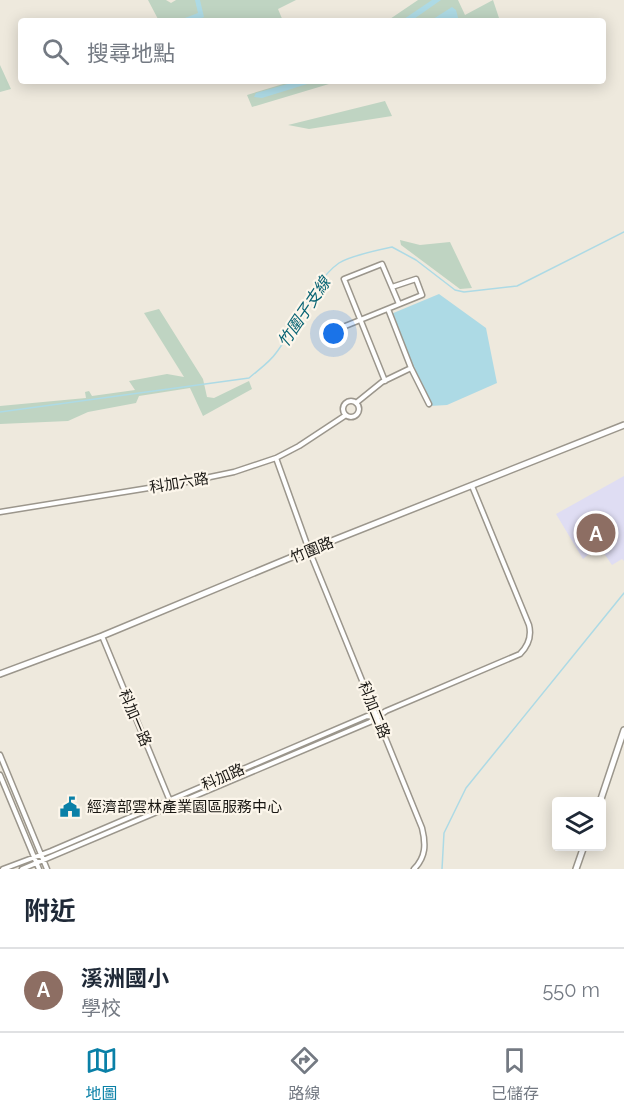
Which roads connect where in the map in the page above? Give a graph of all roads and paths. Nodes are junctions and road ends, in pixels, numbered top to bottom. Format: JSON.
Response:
{"nodes":[{"id":1,"x":392,"y":287,"type":"junction"},
{"id":2,"x":399,"y":304,"type":"junction"},
{"id":3,"x":387,"y":309,"type":"junction"},
{"id":4,"x":361,"y":320,"type":"junction"},
{"id":5,"x":323,"y":334,"type":"dead end"},
{"id":6,"x":411,"y":368,"type":"junction"},
{"id":7,"x":386,"y":381,"type":"junction"},
{"id":8,"x":356,"y":403,"type":"junction"},
{"id":9,"x":429,"y":404,"type":"dead end"},
{"id":10,"x":346,"y":415,"type":"junction"},
{"id":11,"x":624,"y":425,"type":"edge"},
{"id":12,"x":276,"y":458,"type":"junction"},
{"id":13,"x":472,"y":486,"type":"junction"},
{"id":14,"x":0,"y":512,"type":"edge"},
{"id":15,"x":309,"y":550,"type":"junction"},
{"id":16,"x":102,"y":636,"type":"junction"},
{"id":17,"x":0,"y":674,"type":"edge"},
{"id":18,"x":376,"y":717,"type":"junction"},
{"id":19,"x":624,"y":730,"type":"edge"},
{"id":20,"x":0,"y":755,"type":"edge"},
{"id":21,"x":0,"y":775,"type":"edge"},
{"id":22,"x":601,"y":797,"type":"edge"},
{"id":23,"x":170,"y":799,"type":"junction"},
{"id":24,"x":172,"y":806,"type":"junction"},
{"id":25,"x":582,"y":851,"type":"edge"},
{"id":26,"x":42,"y":854,"type":"junction"},
{"id":27,"x":34,"y":858,"type":"junction"},
{"id":28,"x":44,"y":860,"type":"junction"},
{"id":29,"x":37,"y":863,"type":"junction"},
{"id":30,"x":3,"y":869,"type":"edge"},
{"id":31,"x":22,"y":869,"type":"edge"},
{"id":32,"x":39,"y":869,"type":"edge"},
{"id":33,"x":47,"y":869,"type":"edge"},
{"id":34,"x":414,"y":869,"type":"edge"},
{"id":35,"x":576,"y":869,"type":"edge"}],
"edges":[{"from":1,"to":2,"type":"street"},
{"from":1,"to":2,"type":"street"},
{"from":1,"to":4,"type":"street"},
{"from":2,"to":3,"type":"street"},
{"from":3,"to":4,"type":"street"},
{"from":3,"to":6,"type":"street"},
{"from":4,"to":5,"type":"street"},
{"from":4,"to":7,"type":"street"},
{"from":6,"to":7,"type":"street"},
{"from":6,"to":9,"type":"street"},
{"from":7,"to":8,"type":"street"},
{"from":8,"to":10,"type":"street"},
{"from":8,"to":10,"type":"street"},
{"from":10,"to":12,"type":"street","name":"科加六路"},
{"from":11,"to":13,"type":"street","name":"竹圍路"},
{"from":12,"to":14,"type":"street","name":"科加六路"},
{"from":12,"to":15,"type":"street","name":"科加二路"},
{"from":13,"to":15,"type":"street","name":"竹圍路"},
{"from":13,"to":18,"type":"street","name":"科加路"},
{"from":15,"to":16,"type":"street","name":"竹圍路"},
{"from":15,"to":18,"type":"street","name":"科加二路"},
{"from":16,"to":17,"type":"street","name":"竹圍路"},
{"from":16,"to":23,"type":"street","name":"科加一路"},
{"from":18,"to":23,"type":"street","name":"科加路"},
{"from":18,"to":24,"type":"street","name":"科加路"},
{"from":18,"to":34,"type":"street","name":"科加二路"},
{"from":19,"to":22,"type":"street"},
{"from":20,"to":26,"type":"street"},
{"from":21,"to":27,"type":"street"},
{"from":23,"to":24,"type":"street","name":"科加一路"},
{"from":23,"to":26,"type":"street","name":"科加路"},
{"from":24,"to":28,"type":"street","name":"科加路"},
{"from":25,"to":35,"type":"street"},
{"from":26,"to":27,"type":"street","name":"科加路"},
{"from":26,"to":28,"type":"street"},
{"from":27,"to":29,"type":"street"},
{"from":27,"to":30,"type":"street","name":"科加路"},
{"from":28,"to":29,"type":"street","name":"科加路"},
{"from":28,"to":33,"type":"street"},
{"from":29,"to":31,"type":"street","name":"科加路"},
{"from":29,"to":32,"type":"street"}]}
